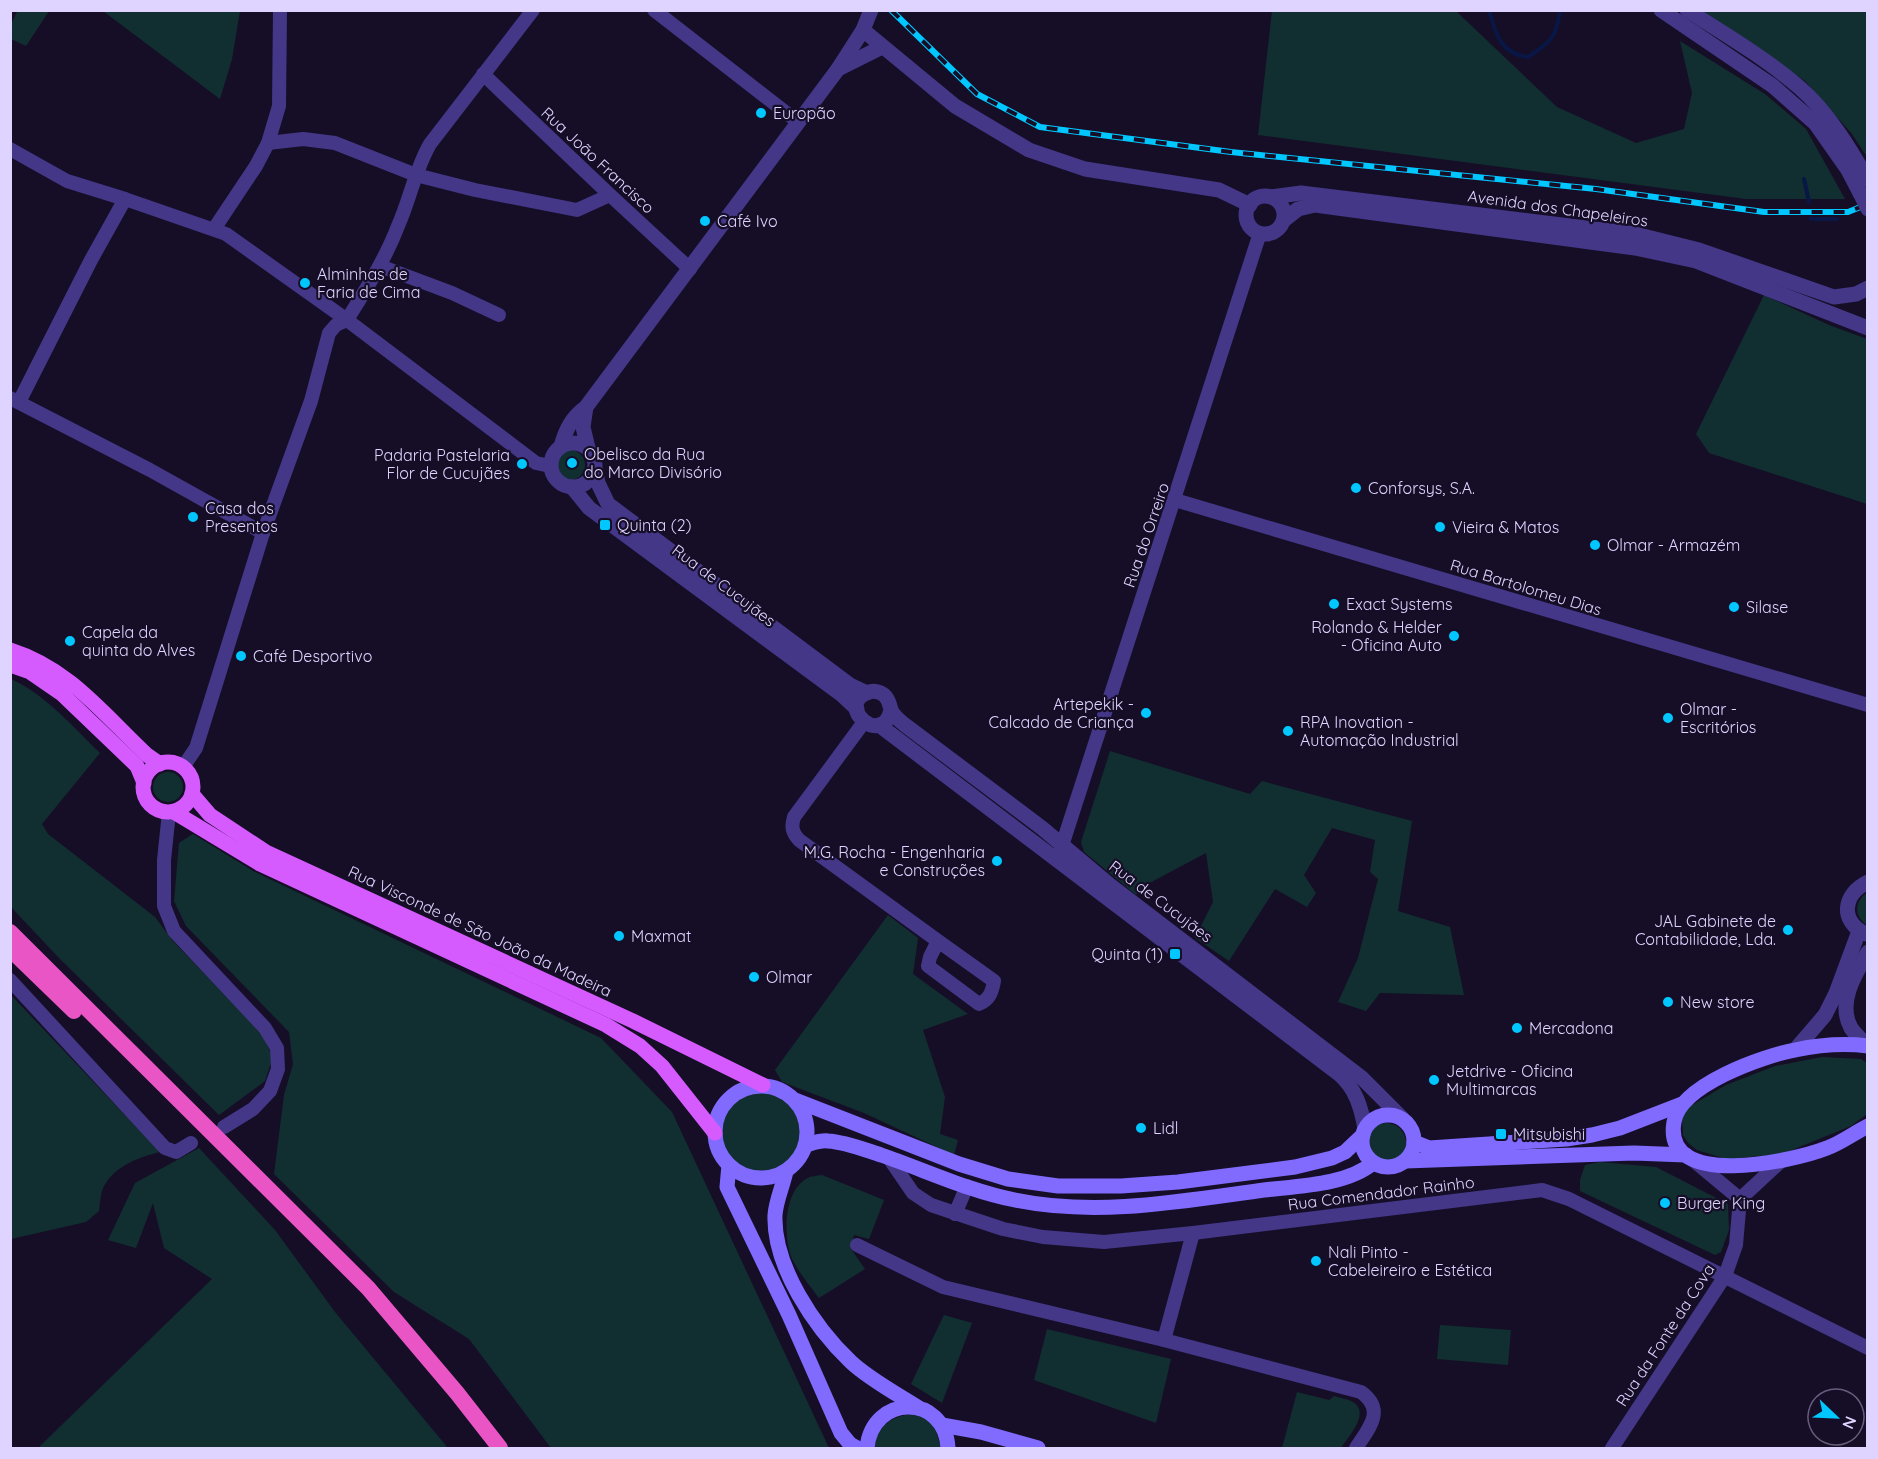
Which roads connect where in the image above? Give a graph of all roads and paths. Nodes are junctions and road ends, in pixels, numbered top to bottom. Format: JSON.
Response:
{"nodes":[{"id":1,"x":280,"y":10,"type":"edge"},
{"id":2,"x":533,"y":10,"type":"edge"},
{"id":3,"x":654,"y":10,"type":"edge"},
{"id":4,"x":871,"y":10,"type":"edge"},
{"id":5,"x":1661,"y":10,"type":"edge"},
{"id":6,"x":1687,"y":10,"type":"edge"},
{"id":7,"x":863,"y":30,"type":"junction"},
{"id":8,"x":882,"y":47,"type":"junction"},
{"id":9,"x":837,"y":69,"type":"junction"},
{"id":10,"x":483,"y":74,"type":"junction"},
{"id":11,"x":798,"y":122,"type":"junction"},
{"id":12,"x":268,"y":143,"type":"junction"},
{"id":13,"x":10,"y":149,"type":"edge"},
{"id":14,"x":416,"y":175,"type":"junction"},
{"id":15,"x":1864,"y":186,"type":"edge"},
{"id":16,"x":610,"y":195,"type":"junction"},
{"id":17,"x":1271,"y":197,"type":"junction"},
{"id":18,"x":125,"y":199,"type":"junction"},
{"id":19,"x":1250,"y":205,"type":"junction"},
{"id":20,"x":1868,"y":209,"type":"edge"},
{"id":21,"x":1284,"y":220,"type":"junction"},
{"id":22,"x":214,"y":229,"type":"junction"},
{"id":23,"x":1260,"y":233,"type":"junction"},
{"id":24,"x":380,"y":266,"type":"junction"},
{"id":25,"x":690,"y":269,"type":"junction"},
{"id":26,"x":1868,"y":288,"type":"edge"},
{"id":27,"x":499,"y":315,"type":"dead end"},
{"id":28,"x":347,"y":320,"type":"junction"},
{"id":29,"x":1868,"y":328,"type":"edge"},
{"id":30,"x":15,"y":400,"type":"edge"},
{"id":31,"x":586,"y":407,"type":"junction"},
{"id":32,"x":561,"y":446,"type":"junction"},
{"id":33,"x":588,"y":448,"type":"junction"},
{"id":34,"x":550,"y":466,"type":"junction"},
{"id":35,"x":595,"y":468,"type":"junction"},
{"id":36,"x":572,"y":487,"type":"junction"},
{"id":37,"x":1175,"y":500,"type":"junction"},
{"id":38,"x":263,"y":533,"type":"junction"},
{"id":39,"x":10,"y":650,"type":"edge"},
{"id":40,"x":10,"y":664,"type":"edge"},
{"id":41,"x":867,"y":693,"type":"junction"},
{"id":42,"x":1868,"y":705,"type":"edge"},
{"id":43,"x":891,"y":710,"type":"junction"},
{"id":44,"x":866,"y":719,"type":"junction"},
{"id":45,"x":160,"y":764,"type":"junction"},
{"id":46,"x":183,"y":767,"type":"junction"},
{"id":47,"x":144,"y":783,"type":"junction"},
{"id":48,"x":192,"y":794,"type":"junction"},
{"id":49,"x":172,"y":812,"type":"junction"},
{"id":50,"x":1060,"y":853,"type":"junction"},
{"id":51,"x":1868,"y":882,"type":"edge"},
{"id":52,"x":10,"y":932,"type":"edge"},
{"id":53,"x":1863,"y":933,"type":"edge"},
{"id":54,"x":938,"y":941,"type":"junction"},
{"id":55,"x":10,"y":949,"type":"edge"},
{"id":56,"x":1868,"y":952,"type":"edge"},
{"id":57,"x":10,"y":980,"type":"edge"},
{"id":58,"x":1867,"y":1046,"type":"edge"},
{"id":59,"x":1795,"y":1050,"type":"junction"},
{"id":60,"x":763,"y":1085,"type":"junction"},
{"id":61,"x":795,"y":1100,"type":"junction"},
{"id":62,"x":1682,"y":1104,"type":"junction"},
{"id":63,"x":1407,"y":1123,"type":"junction"},
{"id":64,"x":1868,"y":1126,"type":"edge"},
{"id":65,"x":224,"y":1127,"type":"dead end"},
{"id":66,"x":1364,"y":1132,"type":"junction"},
{"id":67,"x":715,"y":1133,"type":"junction"},
{"id":68,"x":1414,"y":1142,"type":"junction"},
{"id":69,"x":191,"y":1143,"type":"dead end"},
{"id":70,"x":806,"y":1145,"type":"junction"},
{"id":71,"x":1689,"y":1157,"type":"junction"},
{"id":72,"x":889,"y":1158,"type":"junction"},
{"id":73,"x":1405,"y":1161,"type":"junction"},
{"id":74,"x":1780,"y":1162,"type":"junction"},
{"id":75,"x":1373,"y":1163,"type":"junction"},
{"id":76,"x":729,"y":1165,"type":"junction"},
{"id":77,"x":786,"y":1171,"type":"junction"},
{"id":78,"x":967,"y":1186,"type":"junction"},
{"id":79,"x":1740,"y":1199,"type":"junction"},
{"id":80,"x":956,"y":1214,"type":"junction"},
{"id":81,"x":1193,"y":1233,"type":"junction"},
{"id":82,"x":857,"y":1245,"type":"dead end"},
{"id":83,"x":1725,"y":1276,"type":"junction"},
{"id":84,"x":1164,"y":1340,"type":"junction"},
{"id":85,"x":1868,"y":1348,"type":"edge"},
{"id":86,"x":919,"y":1408,"type":"junction"},
{"id":87,"x":942,"y":1425,"type":"junction"},
{"id":88,"x":489,"y":1449,"type":"edge"},
{"id":89,"x":500,"y":1449,"type":"edge"},
{"id":90,"x":857,"y":1449,"type":"edge"},
{"id":91,"x":867,"y":1449,"type":"edge"},
{"id":92,"x":948,"y":1449,"type":"edge"},
{"id":93,"x":1038,"y":1449,"type":"edge"},
{"id":94,"x":1356,"y":1449,"type":"edge"},
{"id":95,"x":1612,"y":1449,"type":"edge"}],
"edges":[{"from":1,"to":12,"type":"street"},
{"from":2,"to":10,"type":"street"},
{"from":3,"to":11,"type":"street"},
{"from":4,"to":7,"type":"street"},
{"from":5,"to":15,"type":"street"},
{"from":6,"to":15,"type":"street"},
{"from":7,"to":8,"type":"street"},
{"from":7,"to":9,"type":"street"},
{"from":8,"to":9,"type":"street"},
{"from":8,"to":19,"type":"street"},
{"from":9,"to":11,"type":"street"},
{"from":10,"to":14,"type":"street"},
{"from":10,"to":16,"type":"street","name":"Rua João Francisco"},
{"from":11,"to":25,"type":"street"},
{"from":12,"to":14,"type":"street"},
{"from":12,"to":22,"type":"street"},
{"from":13,"to":18,"type":"street"},
{"from":14,"to":16,"type":"street"},
{"from":14,"to":24,"type":"street"},
{"from":15,"to":20,"type":"street","bridge":true},
{"from":16,"to":25,"type":"street","name":"Rua João Francisco"},
{"from":17,"to":19,"type":"street","name":"Avenida dos Chapeleiros"},
{"from":17,"to":21,"type":"street"},
{"from":17,"to":26,"type":"street","name":"Avenida dos Chapeleiros"},
{"from":18,"to":22,"type":"street"},
{"from":18,"to":30,"type":"street"},
{"from":19,"to":23,"type":"street"},
{"from":21,"to":23,"type":"street","name":"Avenida dos Chapeleiros"},
{"from":21,"to":29,"type":"street","name":"Avenida dos Chapeleiros"},
{"from":22,"to":28,"type":"street"},
{"from":23,"to":37,"type":"street","name":"Rua do Orreiro"},
{"from":24,"to":27,"type":"street"},
{"from":24,"to":28,"type":"street"},
{"from":25,"to":31,"type":"street"},
{"from":28,"to":34,"type":"street"},
{"from":28,"to":38,"type":"street"},
{"from":30,"to":38,"type":"street"},
{"from":31,"to":32,"type":"street"},
{"from":31,"to":33,"type":"street"},
{"from":32,"to":33,"type":"street"},
{"from":32,"to":34,"type":"street"},
{"from":33,"to":35,"type":"street"},
{"from":34,"to":36,"type":"street"},
{"from":35,"to":36,"type":"street"},
{"from":35,"to":41,"type":"street","name":"Rua de Cucujães"},
{"from":36,"to":44,"type":"street","name":"Rua de Cucujães"},
{"from":37,"to":42,"type":"street","name":"Rua Bartolomeu Dias"},
{"from":37,"to":50,"type":"street","name":"Rua do Orreiro"},
{"from":38,"to":46,"type":"street"},
{"from":39,"to":45,"type":"main road"},
{"from":40,"to":47,"type":"main road"},
{"from":41,"to":43,"type":"street","name":"Rua de Cucujães"},
{"from":41,"to":44,"type":"street"},
{"from":43,"to":44,"type":"street"},
{"from":43,"to":50,"type":"street","name":"Rua de Cucujães"},
{"from":44,"to":50,"type":"street","name":"Rua de Cucujães"},
{"from":44,"to":54,"type":"street"},
{"from":45,"to":46,"type":"main road"},
{"from":45,"to":47,"type":"main road"},
{"from":46,"to":48,"type":"main road"},
{"from":47,"to":49,"type":"main road"},
{"from":48,"to":49,"type":"main road"},
{"from":48,"to":60,"type":"main road","name":"Rua Visconde de São João da Madeira"},
{"from":49,"to":65,"type":"street"},
{"from":49,"to":67,"type":"main road","name":"Rua Visconde de São João da Madeira"},
{"from":50,"to":63,"type":"street","name":"Rua de Cucujães"},
{"from":50,"to":66,"type":"street","name":"Rua de Cucujães"},
{"from":51,"to":53,"type":"street"},
{"from":52,"to":89,"type":"highway"},
{"from":53,"to":59,"type":"street"},
{"from":54,"to":54,"type":"street"},
{"from":55,"to":88,"type":"highway"},
{"from":56,"to":58,"type":"street"},
{"from":57,"to":69,"type":"street"},
{"from":58,"to":59,"type":"main road"},
{"from":59,"to":62,"type":"main road"},
{"from":60,"to":61,"type":"main road","name":"Rua Visconde de São João da Madeira"},
{"from":60,"to":67,"type":"main road"},
{"from":61,"to":66,"type":"main road","name":"Rua Visconde de São João da Madeira"},
{"from":61,"to":70,"type":"main road"},
{"from":62,"to":68,"type":"main road"},
{"from":62,"to":71,"type":"main road"},
{"from":63,"to":66,"type":"main road"},
{"from":63,"to":68,"type":"main road"},
{"from":64,"to":74,"type":"main road"},
{"from":66,"to":75,"type":"main road"},
{"from":67,"to":76,"type":"main road","name":"Rua Visconde de São João da Madeira"},
{"from":68,"to":73,"type":"main road"},
{"from":70,"to":72,"type":"main road"},
{"from":70,"to":77,"type":"main road"},
{"from":71,"to":73,"type":"main road"},
{"from":71,"to":74,"type":"main road"},
{"from":71,"to":79,"type":"street"},
{"from":72,"to":78,"type":"main road"},
{"from":72,"to":80,"type":"street","name":"Rua Comendador Rainho"},
{"from":73,"to":75,"type":"main road"},
{"from":74,"to":79,"type":"street"},
{"from":75,"to":78,"type":"main road"},
{"from":76,"to":77,"type":"main road"},
{"from":76,"to":90,"type":"main road","name":"Rua Visconde de São João da Madeira"},
{"from":77,"to":86,"type":"main road"},
{"from":78,"to":80,"type":"street"},
{"from":79,"to":83,"type":"street","name":"Rua da Fonte da Cova"},
{"from":80,"to":81,"type":"street","name":"Rua Comendador Rainho"},
{"from":81,"to":83,"type":"street","name":"Rua Comendador Rainho"},
{"from":81,"to":84,"type":"street"},
{"from":82,"to":84,"type":"street"},
{"from":83,"to":85,"type":"street","name":"Rua Comendador Rainho"},
{"from":83,"to":95,"type":"street","name":"Rua da Fonte da Cova"},
{"from":84,"to":94,"type":"street"},
{"from":86,"to":87,"type":"main road"},
{"from":86,"to":91,"type":"main road"},
{"from":87,"to":92,"type":"main road"},
{"from":87,"to":93,"type":"main road"}]}
